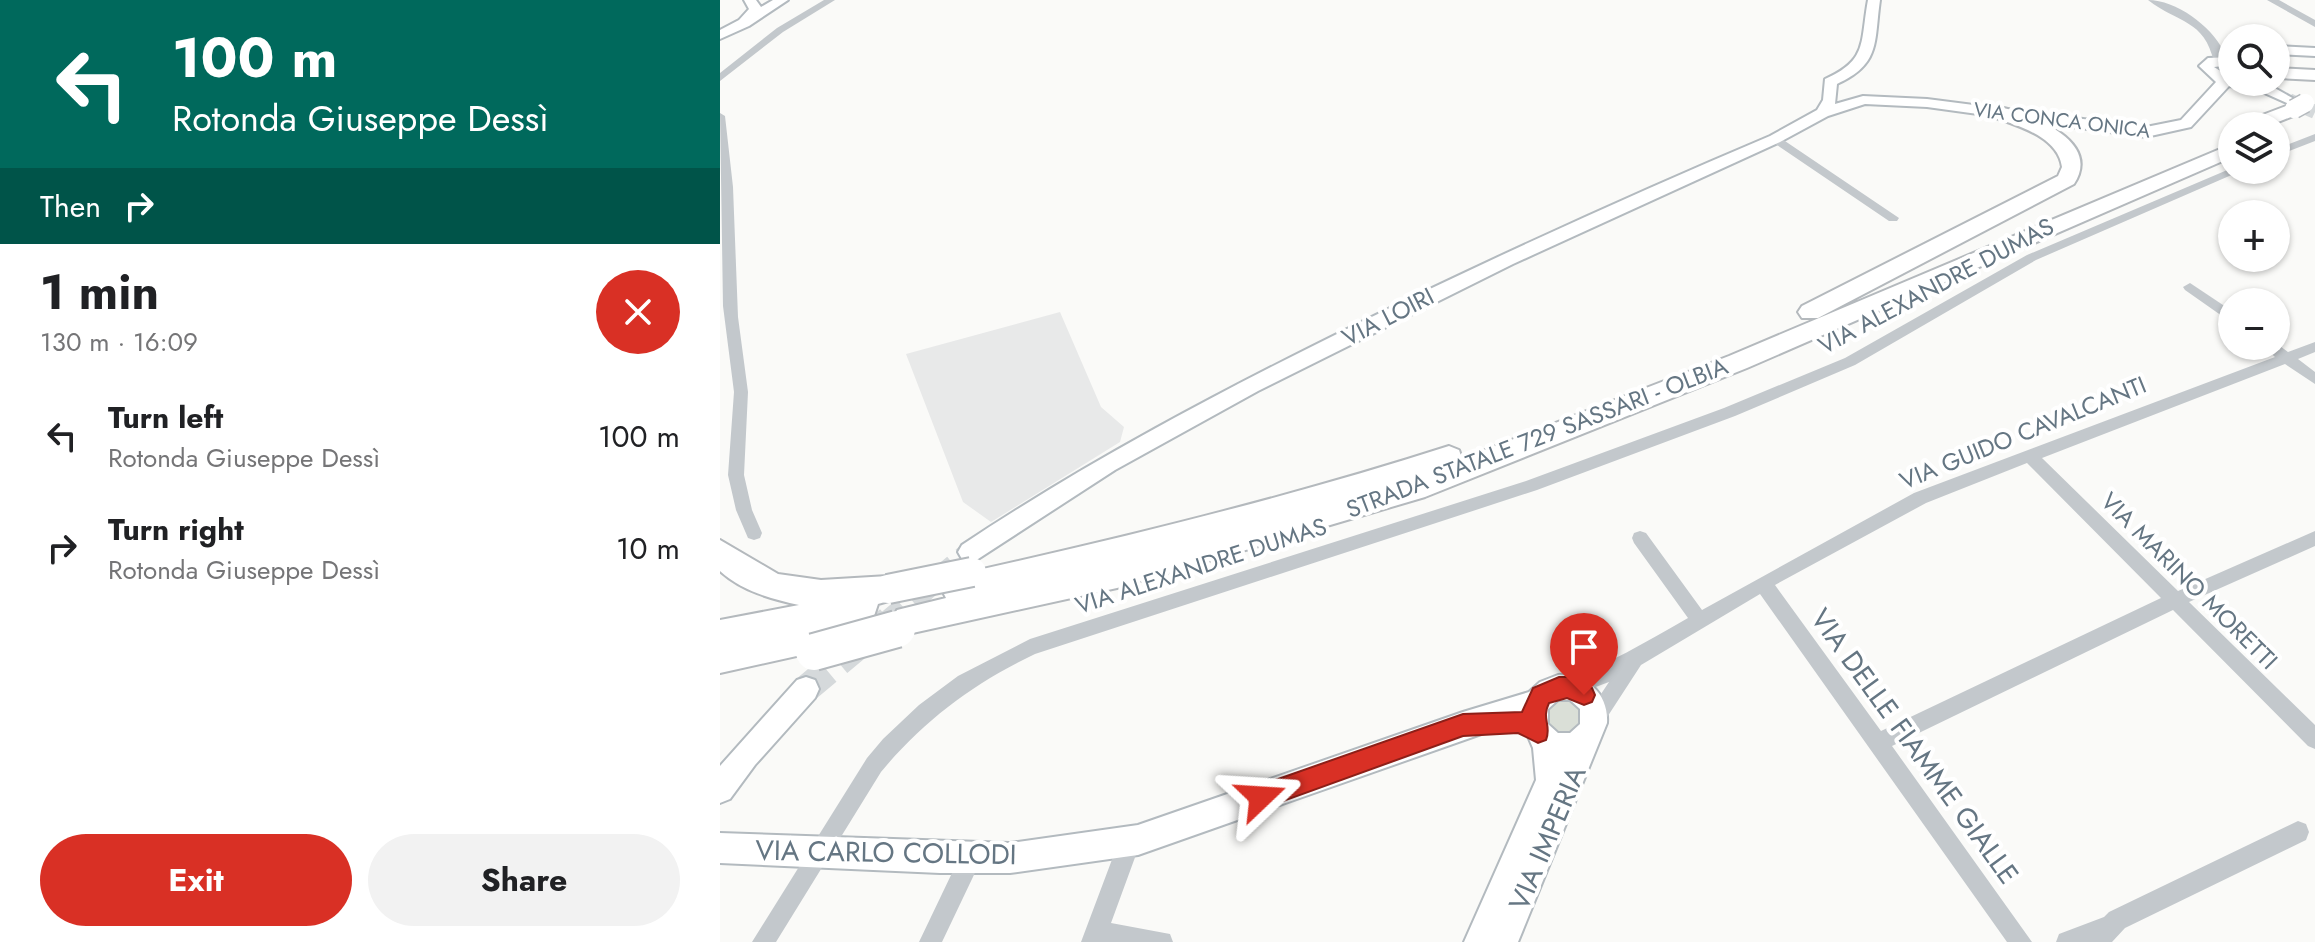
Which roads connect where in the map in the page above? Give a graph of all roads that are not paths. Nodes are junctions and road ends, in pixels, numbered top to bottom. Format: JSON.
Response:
{"nodes":[{"id":1,"x":750,"y":0,"type":"edge"},
{"id":2,"x":782,"y":0,"type":"edge"},
{"id":3,"x":830,"y":0,"type":"edge"},
{"id":4,"x":2153,"y":0,"type":"edge"},
{"id":5,"x":2272,"y":0,"type":"edge"},
{"id":6,"x":1873,"y":3,"type":"edge"},
{"id":7,"x":751,"y":17,"type":"junction"},
{"id":8,"x":2315,"y":24,"type":"edge"},
{"id":9,"x":720,"y":35,"type":"edge"},
{"id":10,"x":2218,"y":51,"type":"edge"},
{"id":11,"x":2290,"y":51,"type":"edge"},
{"id":12,"x":2315,"y":52,"type":"edge"},
{"id":13,"x":1864,"y":60,"type":"junction"},
{"id":14,"x":2218,"y":62,"type":"edge"},
{"id":15,"x":2290,"y":74,"type":"edge"},
{"id":16,"x":2218,"y":75,"type":"edge"},
{"id":17,"x":2315,"y":75,"type":"edge"},
{"id":18,"x":1840,"y":77,"type":"junction"},
{"id":19,"x":720,"y":78,"type":"edge"},
{"id":20,"x":1866,"y":89,"type":"junction"},
{"id":21,"x":2218,"y":89,"type":"edge"},
{"id":22,"x":1829,"y":90,"type":"junction"},
{"id":23,"x":2283,"y":96,"type":"edge"},
{"id":24,"x":2305,"y":107,"type":"tunnel mouth"},
{"id":25,"x":1823,"y":113,"type":"junction"},
{"id":26,"x":2000,"y":113,"type":"junction"},
{"id":27,"x":720,"y":116,"type":"edge"},
{"id":28,"x":1775,"y":139,"type":"junction"},
{"id":29,"x":2218,"y":140,"type":"edge"},
{"id":30,"x":2312,"y":142,"type":"edge"},
{"id":31,"x":2290,"y":149,"type":"edge"},
{"id":32,"x":2218,"y":156,"type":"edge"},
{"id":33,"x":2218,"y":178,"type":"edge"},
{"id":34,"x":1893,"y":218,"type":"dead end"},
{"id":35,"x":2190,"y":287,"type":"dead end"},
{"id":36,"x":2218,"y":308,"type":"edge"},
{"id":37,"x":725,"y":310,"type":"edge"},
{"id":38,"x":1810,"y":312,"type":"junction"},
{"id":39,"x":2315,"y":347,"type":"edge"},
{"id":40,"x":2290,"y":357,"type":"edge"},
{"id":41,"x":2282,"y":360,"type":"edge"},
{"id":42,"x":2290,"y":360,"type":"edge"},
{"id":43,"x":2315,"y":379,"type":"edge"},
{"id":44,"x":2030,"y":456,"type":"junction"},
{"id":45,"x":754,"y":533,"type":"dead end"},
{"id":46,"x":1640,"y":538,"type":"dead end"},
{"id":47,"x":2315,"y":538,"type":"edge"},
{"id":48,"x":720,"y":553,"type":"edge"},
{"id":49,"x":968,"y":580,"type":"junction"},
{"id":50,"x":1763,"y":583,"type":"junction"},
{"id":51,"x":882,"y":596,"type":"junction"},
{"id":52,"x":2176,"y":601,"type":"junction"},
{"id":53,"x":1700,"y":621,"type":"junction"},
{"id":54,"x":720,"y":634,"type":"edge"},
{"id":55,"x":824,"y":643,"type":"junction"},
{"id":56,"x":720,"y":658,"type":"edge"},
{"id":57,"x":1635,"y":659,"type":"junction"},
{"id":58,"x":720,"y":671,"type":"edge"},
{"id":59,"x":1569,"y":688,"type":"junction"},
{"id":60,"x":806,"y":689,"type":"tunnel mouth"},
{"id":61,"x":1535,"y":703,"type":"junction"},
{"id":62,"x":1463,"y":725,"type":"junction"},
{"id":63,"x":1592,"y":726,"type":"junction"},
{"id":64,"x":1542,"y":736,"type":"junction"},
{"id":65,"x":2315,"y":739,"type":"edge"},
{"id":66,"x":1878,"y":742,"type":"junction"},
{"id":67,"x":720,"y":789,"type":"edge"},
{"id":68,"x":2298,"y":832,"type":"dead end"},
{"id":69,"x":1130,"y":841,"type":"junction"},
{"id":70,"x":720,"y":848,"type":"edge"},
{"id":71,"x":819,"y":852,"type":"junction"},
{"id":72,"x":971,"y":858,"type":"junction"},
{"id":73,"x":2105,"y":935,"type":"edge"},
{"id":74,"x":1094,"y":937,"type":"edge"},
{"id":75,"x":763,"y":942,"type":"edge"},
{"id":76,"x":930,"y":942,"type":"edge"},
{"id":77,"x":1162,"y":942,"type":"edge"},
{"id":78,"x":1480,"y":942,"type":"edge"},
{"id":79,"x":1502,"y":942,"type":"edge"},
{"id":80,"x":2021,"y":942,"type":"edge"},
{"id":81,"x":2067,"y":942,"type":"edge"}],
"edges":[{"from":1,"to":7,"type":"street"},
{"from":2,"to":7,"type":"street"},
{"from":3,"to":19,"type":"street"},
{"from":4,"to":10,"type":"street"},
{"from":5,"to":8,"type":"street"},
{"from":6,"to":13,"type":"street"},
{"from":7,"to":9,"type":"street"},
{"from":11,"to":12,"type":"street"},
{"from":13,"to":18,"type":"street"},
{"from":13,"to":20,"type":"street"},
{"from":14,"to":16,"type":"street"},
{"from":15,"to":17,"type":"highway"},
{"from":18,"to":20,"type":"street"},
{"from":18,"to":22,"type":"street"},
{"from":20,"to":22,"type":"street"},
{"from":20,"to":25,"type":"street","name":"VIA LOIRI"},
{"from":20,"to":26,"type":"street","name":"VIA CONCA ONICA"},
{"from":21,"to":26,"type":"street","name":"VIA CONCA ONICA"},
{"from":22,"to":25,"type":"street"},
{"from":23,"to":24,"type":"street"},
{"from":25,"to":28,"type":"street","name":"VIA LOIRI"},
{"from":26,"to":38,"type":"highway"},
{"from":27,"to":37,"type":"street"},
{"from":28,"to":34,"type":"street"},
{"from":28,"to":49,"type":"street","name":"VIA LOIRI"},
{"from":29,"to":38,"type":"highway","name":"STRADA STATALE 729 SASSARI - OLBIA"},
{"from":30,"to":31,"type":"street"},
{"from":32,"to":49,"type":"highway","name":"STRADA STATALE 729 SASSARI - OLBIA"},
{"from":33,"to":71,"type":"street","name":"VIA ALEXANDRE DUMAS"},
{"from":35,"to":36,"type":"street"},
{"from":37,"to":45,"type":"street"},
{"from":38,"to":49,"type":"highway","name":"STRADA STATALE 729 SASSARI - OLBIA"},
{"from":39,"to":40,"type":"street","name":"VIA GUIDO CAVALCANTI"},
{"from":41,"to":44,"type":"street","name":"VIA GUIDO CAVALCANTI"},
{"from":42,"to":43,"type":"street"},
{"from":44,"to":50,"type":"street","name":"VIA GUIDO CAVALCANTI"},
{"from":44,"to":52,"type":"street","name":"VIA MARINO MORETTI"},
{"from":46,"to":53,"type":"street"},
{"from":47,"to":52,"type":"street"},
{"from":48,"to":51,"type":"highway"},
{"from":49,"to":51,"type":"highway","name":"STRADA STATALE 729 SASSARI - OLBIA"},
{"from":49,"to":55,"type":"highway","bridge":true},
{"from":50,"to":53,"type":"street","name":"VIA GUIDO CAVALCANTI"},
{"from":50,"to":66,"type":"street","name":"VIA DELLE FIAMME GIALLE"},
{"from":51,"to":54,"type":"highway","name":"STRADA STATALE 729 SASSARI - OLBIA"},
{"from":52,"to":65,"type":"street","name":"VIA MARINO MORETTI"},
{"from":52,"to":66,"type":"street"},
{"from":53,"to":57,"type":"street","name":"VIA GUIDO CAVALCANTI"},
{"from":55,"to":56,"type":"highway"},
{"from":55,"to":58,"type":"highway"},
{"from":57,"to":59,"type":"street","name":"VIA GUIDO CAVALCANTI"},
{"from":57,"to":63,"type":"street","name":"VIA GUIDO CAVALCANTI"},
{"from":59,"to":61,"type":"street"},
{"from":59,"to":63,"type":"street"},
{"from":60,"to":67,"type":"street"},
{"from":61,"to":62,"type":"street","name":"VIA CARLO COLLODI"},
{"from":61,"to":64,"type":"street"},
{"from":62,"to":64,"type":"street","name":"VIA CARLO COLLODI"},
{"from":62,"to":69,"type":"street","name":"VIA CARLO COLLODI"},
{"from":63,"to":64,"type":"street"},
{"from":63,"to":79,"type":"street","name":"VIA IMPERIA"},
{"from":64,"to":78,"type":"street","name":"VIA IMPERIA"},
{"from":66,"to":80,"type":"street","name":"VIA DELLE FIAMME GIALLE"},
{"from":68,"to":73,"type":"street"},
{"from":69,"to":72,"type":"street","name":"VIA CARLO COLLODI"},
{"from":69,"to":74,"type":"street"},
{"from":70,"to":71,"type":"street","name":"VIA CARLO COLLODI"},
{"from":71,"to":72,"type":"street","name":"VIA CARLO COLLODI"},
{"from":71,"to":75,"type":"street","name":"VIA ALEXANDRE DUMAS"},
{"from":72,"to":76,"type":"street"},
{"from":73,"to":81,"type":"street"},
{"from":74,"to":77,"type":"street"}]}
